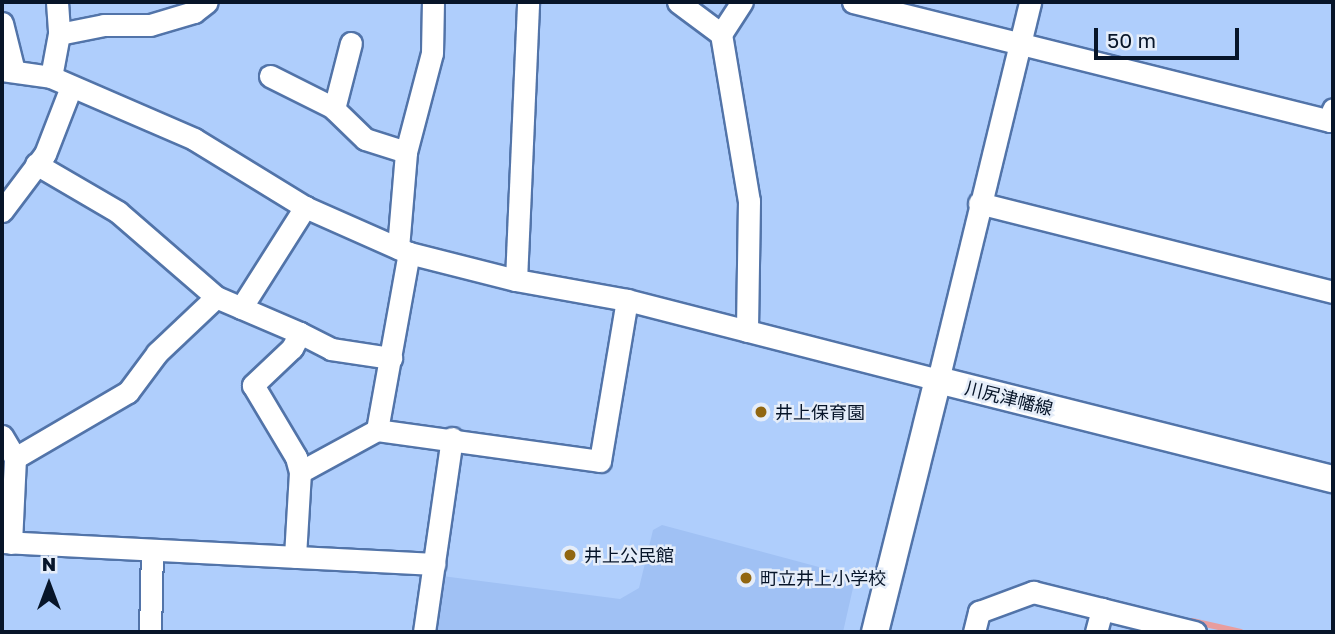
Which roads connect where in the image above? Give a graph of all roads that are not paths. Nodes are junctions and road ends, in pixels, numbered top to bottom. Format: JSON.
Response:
{"nodes":[{"id":1,"x":57,"y":2,"type":"edge"},
{"id":2,"x":207,"y":2,"type":"edge"},
{"id":3,"x":433,"y":2,"type":"edge"},
{"id":4,"x":528,"y":2,"type":"edge"},
{"id":5,"x":678,"y":2,"type":"edge"},
{"id":6,"x":741,"y":2,"type":"edge"},
{"id":7,"x":853,"y":2,"type":"edge"},
{"id":8,"x":1030,"y":2,"type":"edge"},
{"id":9,"x":2,"y":23,"type":"edge"},
{"id":10,"x":59,"y":34,"type":"junction"},
{"id":11,"x":721,"y":34,"type":"junction"},
{"id":12,"x":1020,"y":42,"type":"junction"},
{"id":13,"x":351,"y":43,"type":"dead end"},
{"id":14,"x":8,"y":70,"type":"edge"},
{"id":15,"x":270,"y":76,"type":"dead end"},
{"id":16,"x":51,"y":77,"type":"junction"},
{"id":17,"x":71,"y":87,"type":"junction"},
{"id":18,"x":334,"y":109,"type":"junction"},
{"id":19,"x":1333,"y":109,"type":"edge"},
{"id":20,"x":406,"y":152,"type":"junction"},
{"id":21,"x":36,"y":164,"type":"junction"},
{"id":22,"x":979,"y":203,"type":"junction"},
{"id":23,"x":305,"y":207,"type":"junction"},
{"id":24,"x":2,"y":211,"type":"edge"},
{"id":25,"x":404,"y":250,"type":"junction"},
{"id":26,"x":516,"y":280,"type":"junction"},
{"id":27,"x":1333,"y":292,"type":"edge"},
{"id":28,"x":216,"y":297,"type":"junction"},
{"id":29,"x":627,"y":300,"type":"junction"},
{"id":30,"x":241,"y":308,"type":"junction"},
{"id":31,"x":747,"y":331,"type":"junction"},
{"id":32,"x":300,"y":333,"type":"junction"},
{"id":33,"x":391,"y":358,"type":"junction"},
{"id":34,"x":938,"y":380,"type":"junction"},
{"id":35,"x":377,"y":430,"type":"junction"},
{"id":36,"x":2,"y":436,"type":"edge"},
{"id":37,"x":452,"y":438,"type":"junction"},
{"id":38,"x":15,"y":458,"type":"junction"},
{"id":39,"x":300,"y":472,"type":"junction"},
{"id":40,"x":1333,"y":479,"type":"edge"},
{"id":41,"x":6,"y":542,"type":"edge"},
{"id":42,"x":152,"y":550,"type":"junction"},
{"id":43,"x":295,"y":557,"type":"junction"},
{"id":44,"x":434,"y":564,"type":"junction"},
{"id":45,"x":1102,"y":609,"type":"junction"},
{"id":46,"x":149,"y":632,"type":"edge"},
{"id":47,"x":424,"y":632,"type":"edge"},
{"id":48,"x":875,"y":632,"type":"edge"},
{"id":49,"x":974,"y":632,"type":"edge"},
{"id":50,"x":1096,"y":632,"type":"edge"},
{"id":51,"x":1195,"y":632,"type":"edge"}],
"edges":[{"from":1,"to":10,"type":"street"},
{"from":2,"to":10,"type":"street"},
{"from":3,"to":20,"type":"street"},
{"from":4,"to":26,"type":"street"},
{"from":5,"to":11,"type":"street"},
{"from":6,"to":11,"type":"street"},
{"from":7,"to":12,"type":"street"},
{"from":8,"to":12,"type":"street"},
{"from":9,"to":14,"type":"street"},
{"from":10,"to":16,"type":"street"},
{"from":11,"to":31,"type":"street"},
{"from":12,"to":19,"type":"street"},
{"from":12,"to":22,"type":"street"},
{"from":13,"to":18,"type":"street"},
{"from":14,"to":16,"type":"street"},
{"from":15,"to":18,"type":"street"},
{"from":16,"to":17,"type":"street"},
{"from":17,"to":21,"type":"street"},
{"from":17,"to":23,"type":"street"},
{"from":18,"to":20,"type":"street"},
{"from":20,"to":25,"type":"street"},
{"from":21,"to":24,"type":"street"},
{"from":21,"to":28,"type":"street"},
{"from":22,"to":27,"type":"street"},
{"from":22,"to":34,"type":"street"},
{"from":23,"to":25,"type":"street"},
{"from":23,"to":30,"type":"street"},
{"from":25,"to":26,"type":"street"},
{"from":25,"to":33,"type":"street"},
{"from":26,"to":29,"type":"street"},
{"from":28,"to":30,"type":"street"},
{"from":28,"to":38,"type":"street"},
{"from":29,"to":31,"type":"street"},
{"from":29,"to":37,"type":"street"},
{"from":30,"to":32,"type":"street"},
{"from":31,"to":34,"type":"street"},
{"from":32,"to":33,"type":"street"},
{"from":32,"to":39,"type":"street"},
{"from":33,"to":35,"type":"street"},
{"from":34,"to":40,"type":"main road","name":"川尻津幡線"},
{"from":34,"to":48,"type":"main road"},
{"from":35,"to":37,"type":"street"},
{"from":35,"to":39,"type":"street"},
{"from":36,"to":38,"type":"street"},
{"from":37,"to":44,"type":"street"},
{"from":38,"to":41,"type":"street"},
{"from":39,"to":43,"type":"street"},
{"from":41,"to":42,"type":"street"},
{"from":42,"to":43,"type":"street"},
{"from":42,"to":46,"type":"street"},
{"from":43,"to":44,"type":"street"},
{"from":44,"to":47,"type":"street"},
{"from":45,"to":49,"type":"street"},
{"from":45,"to":50,"type":"street"},
{"from":45,"to":51,"type":"street"}]}
